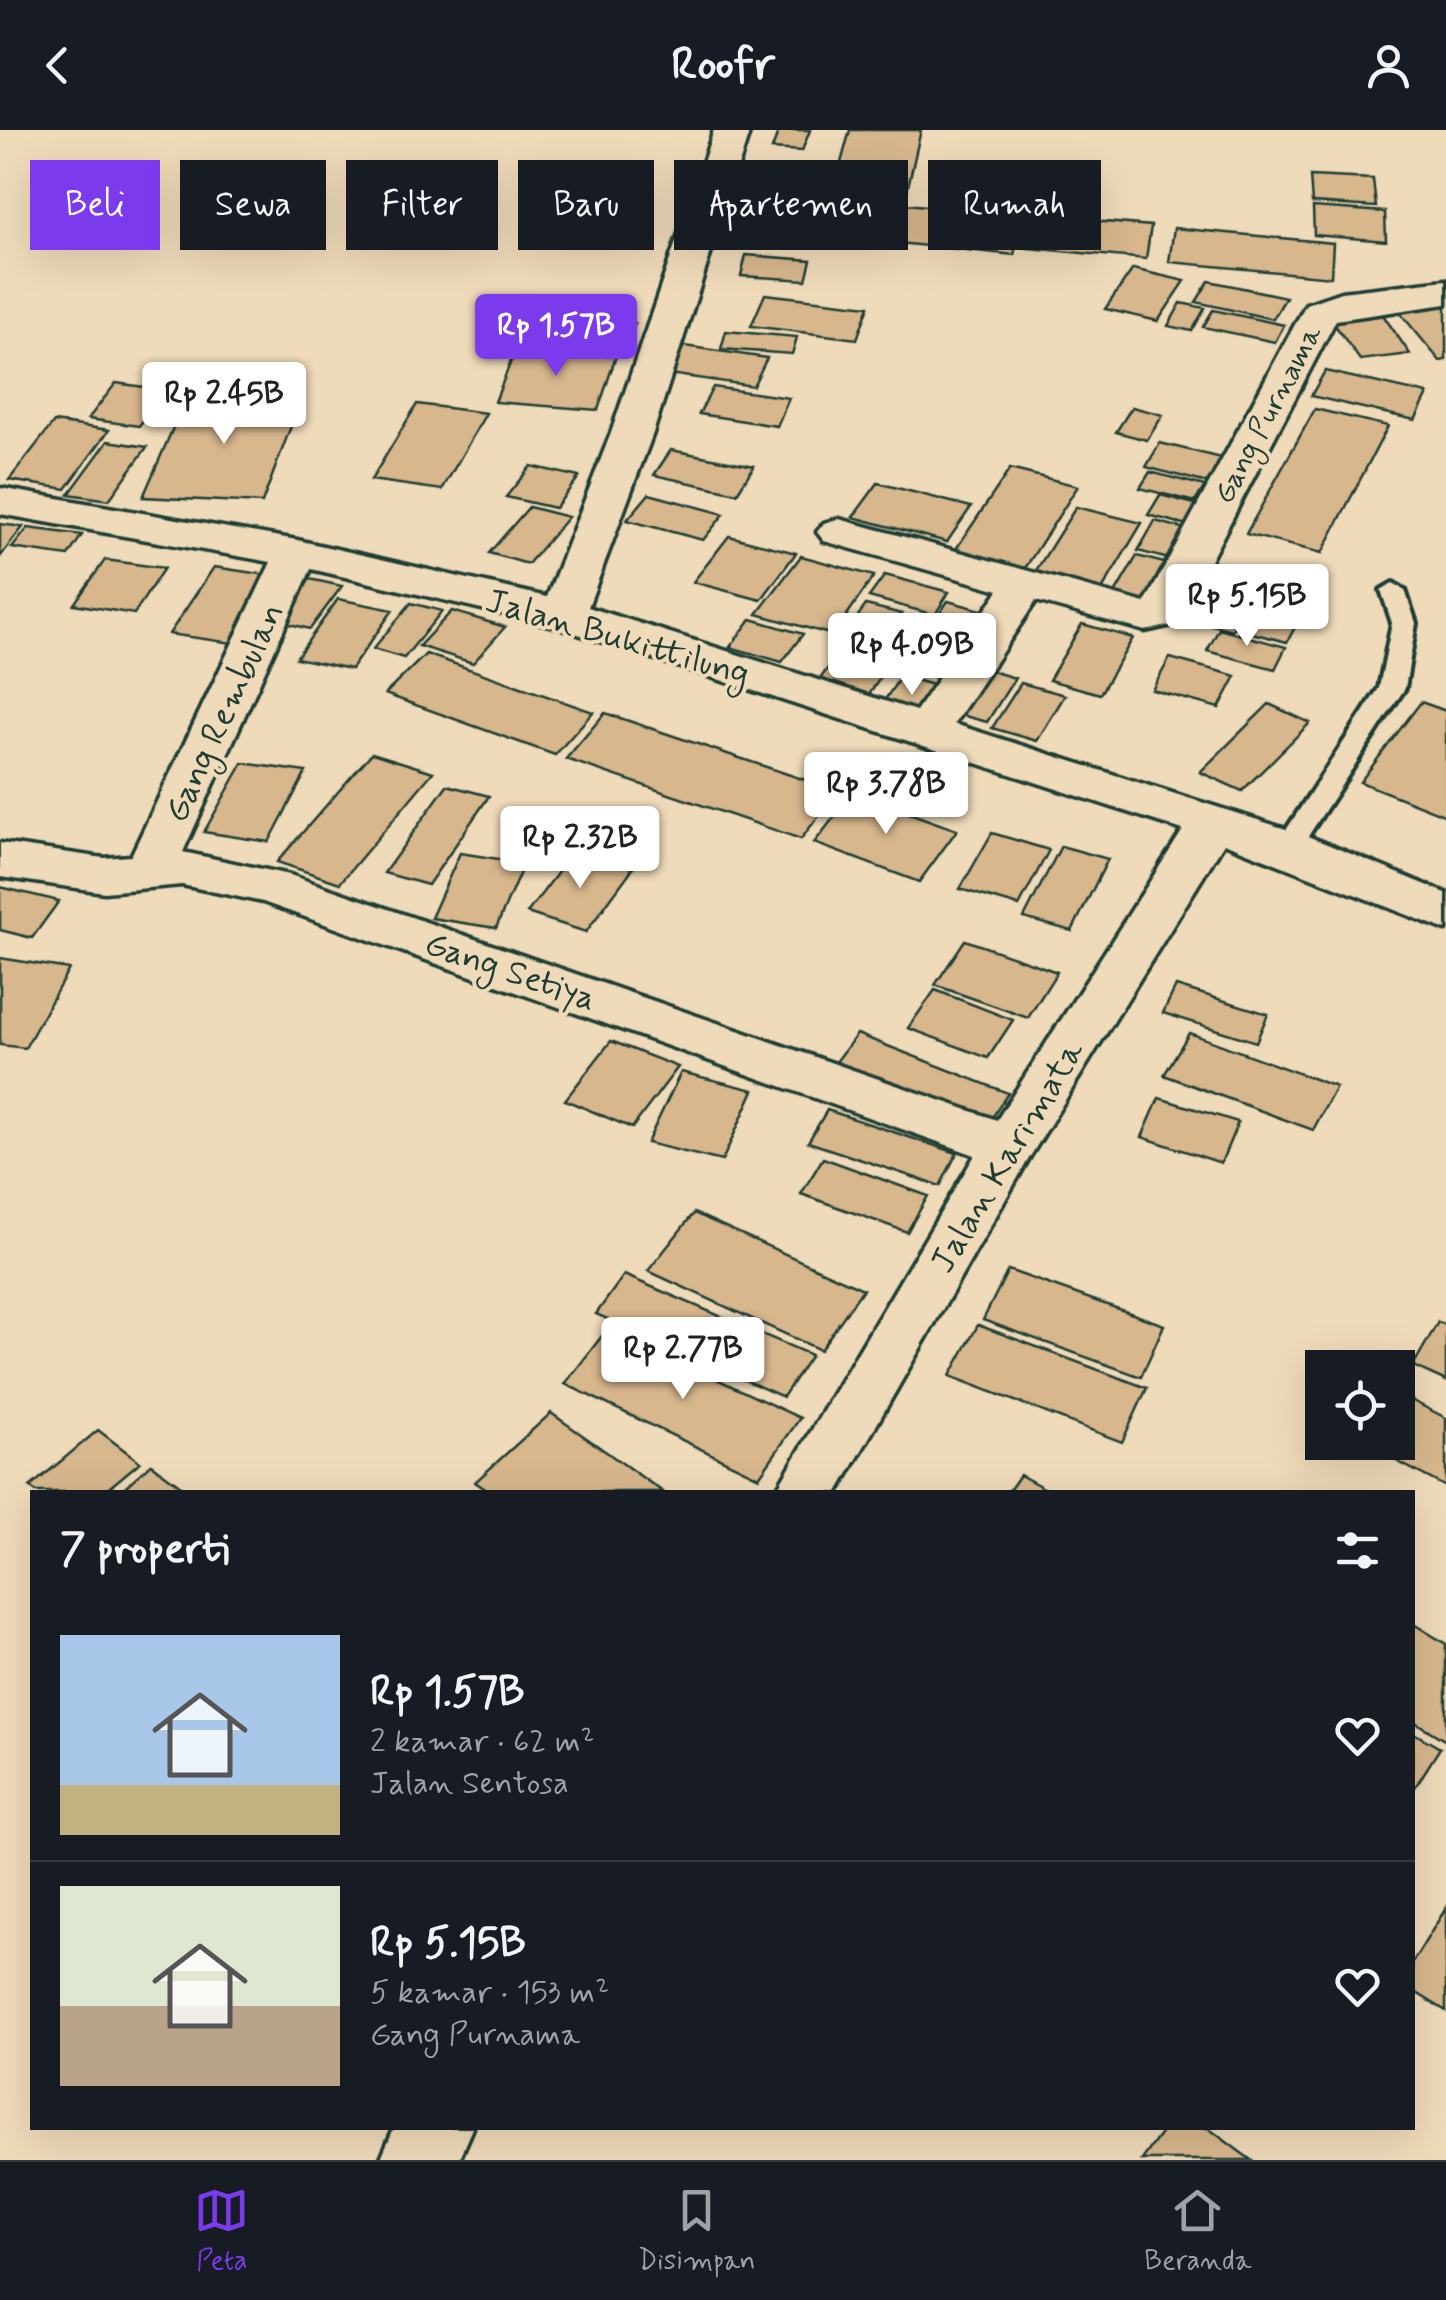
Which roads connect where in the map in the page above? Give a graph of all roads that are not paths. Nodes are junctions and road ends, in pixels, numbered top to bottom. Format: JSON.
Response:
{"nodes":[{"id":1,"x":732,"y":130,"type":"edge"},
{"id":2,"x":1446,"y":292,"type":"edge"},
{"id":3,"x":0,"y":501,"type":"edge"},
{"id":4,"x":839,"y":532,"type":"dead end"},
{"id":5,"x":297,"y":552,"type":"junction"},
{"id":6,"x":1025,"y":584,"type":"junction"},
{"id":7,"x":1394,"y":590,"type":"dead end"},
{"id":8,"x":562,"y":614,"type":"junction"},
{"id":9,"x":926,"y":731,"type":"junction"},
{"id":10,"x":1212,"y":823,"type":"junction"},
{"id":11,"x":1288,"y":847,"type":"junction"},
{"id":12,"x":0,"y":860,"type":"edge"},
{"id":13,"x":149,"y":871,"type":"junction"},
{"id":14,"x":1446,"y":913,"type":"edge"},
{"id":15,"x":1009,"y":1146,"type":"junction"},
{"id":16,"x":807,"y":1490,"type":"edge"},
{"id":17,"x":435,"y":2130,"type":"edge"},
{"id":18,"x":417,"y":2160,"type":"edge"}],
"edges":[{"from":1,"to":8,"type":"street"},
{"from":2,"to":6,"type":"street","name":"Gang Purnama"},
{"from":3,"to":5,"type":"street","name":"Jalan Bukittilung"},
{"from":4,"to":6,"type":"street"},
{"from":5,"to":8,"type":"street","name":"Jalan Bukittilung"},
{"from":5,"to":13,"type":"street","name":"Gang Rembulan"},
{"from":6,"to":9,"type":"street"},
{"from":7,"to":11,"type":"lane"},
{"from":8,"to":9,"type":"street","name":"Jalan Bukittilung"},
{"from":9,"to":10,"type":"street","name":"Jalan Bukittilung"},
{"from":10,"to":11,"type":"street","name":"Jalan Bukittilung"},
{"from":10,"to":15,"type":"street","name":"Jalan Karimata"},
{"from":11,"to":14,"type":"street","name":"Jalan Bukittilung"},
{"from":12,"to":13,"type":"street","name":"Gang Setiya"},
{"from":13,"to":15,"type":"street","name":"Gang Setiya"},
{"from":15,"to":16,"type":"street","name":"Jalan Karimata"},
{"from":17,"to":18,"type":"street"}]}
